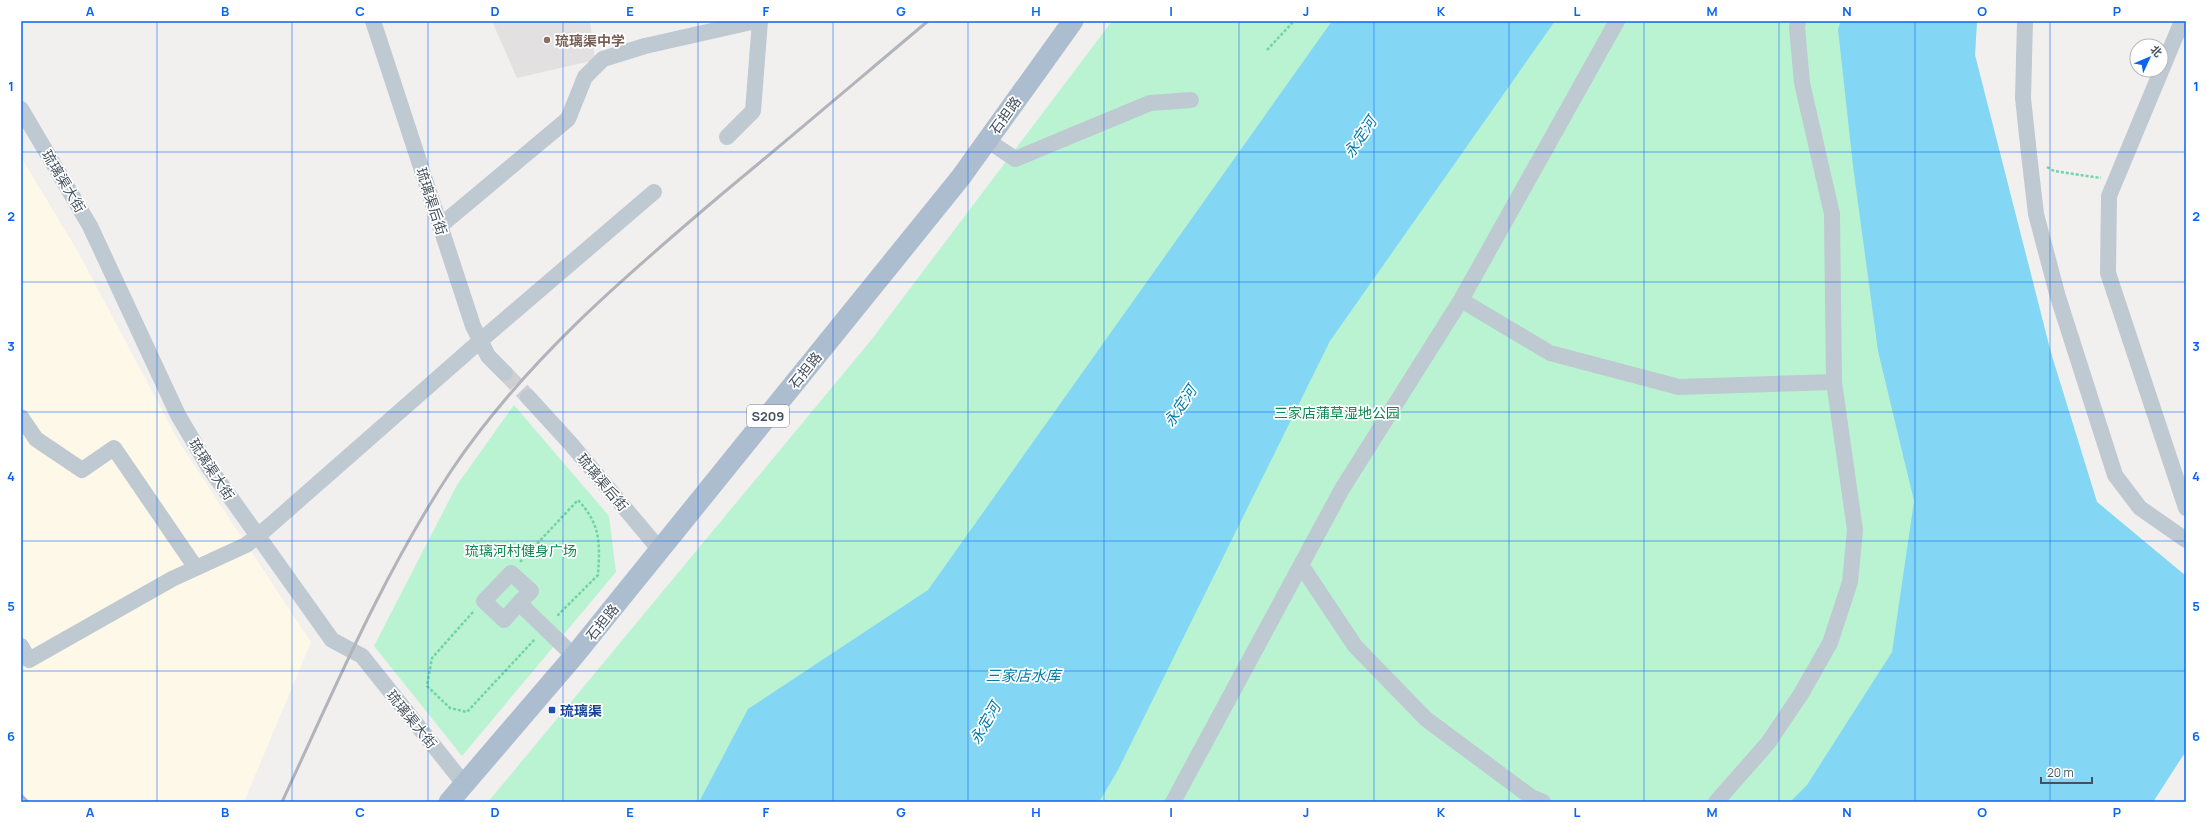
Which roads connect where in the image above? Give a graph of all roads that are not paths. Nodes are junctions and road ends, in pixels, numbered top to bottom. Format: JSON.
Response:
{"nodes":[{"id":1,"x":373,"y":21,"type":"edge"},
{"id":2,"x":756,"y":21,"type":"edge"},
{"id":3,"x":760,"y":21,"type":"edge"},
{"id":4,"x":1073,"y":21,"type":"edge"},
{"id":5,"x":1617,"y":21,"type":"edge"},
{"id":6,"x":1798,"y":21,"type":"edge"},
{"id":7,"x":2025,"y":21,"type":"edge"},
{"id":8,"x":2182,"y":21,"type":"edge"},
{"id":9,"x":1191,"y":100,"type":"dead end"},
{"id":10,"x":21,"y":109,"type":"edge"},
{"id":11,"x":727,"y":137,"type":"dead end"},
{"id":12,"x":987,"y":140,"type":"junction"},
{"id":13,"x":654,"y":192,"type":"dead end"},
{"id":14,"x":440,"y":226,"type":"junction"},
{"id":15,"x":1460,"y":300,"type":"junction"},
{"id":16,"x":480,"y":341,"type":"junction"},
{"id":17,"x":505,"y":373,"type":"tunnel mouth"},
{"id":18,"x":1834,"y":382,"type":"junction"},
{"id":19,"x":528,"y":397,"type":"tunnel mouth"},
{"id":20,"x":21,"y":417,"type":"edge"},
{"id":21,"x":2186,"y":508,"type":"edge"},
{"id":22,"x":2186,"y":540,"type":"edge"},
{"id":23,"x":252,"y":541,"type":"junction"},
{"id":24,"x":660,"y":550,"type":"junction"},
{"id":25,"x":1301,"y":565,"type":"junction"},
{"id":26,"x":196,"y":568,"type":"junction"},
{"id":27,"x":519,"y":603,"type":"junction"},
{"id":28,"x":21,"y":646,"type":"edge"},
{"id":29,"x":574,"y":656,"type":"junction"},
{"id":30,"x":465,"y":785,"type":"junction"},
{"id":31,"x":450,"y":802,"type":"edge"},
{"id":32,"x":1174,"y":802,"type":"edge"},
{"id":33,"x":1543,"y":802,"type":"edge"},
{"id":34,"x":1716,"y":802,"type":"edge"}],
"edges":[{"from":1,"to":14,"type":"street","name":"琉璃渠后街"},
{"from":2,"to":14,"type":"street"},
{"from":3,"to":11,"type":"street"},
{"from":4,"to":12,"type":"main road","name":"石担路","number":"S209"},
{"from":5,"to":15,"type":"street"},
{"from":6,"to":18,"type":"street"},
{"from":7,"to":22,"type":"street"},
{"from":8,"to":21,"type":"street"},
{"from":9,"to":12,"type":"street"},
{"from":10,"to":23,"type":"street","name":"琉璃渠大街"},
{"from":12,"to":24,"type":"main road","name":"石担路","number":"S209"},
{"from":13,"to":16,"type":"street"},
{"from":14,"to":16,"type":"street","name":"琉璃渠后街"},
{"from":15,"to":18,"type":"street"},
{"from":15,"to":25,"type":"street"},
{"from":16,"to":17,"type":"street","name":"琉璃渠后街"},
{"from":16,"to":23,"type":"street"},
{"from":18,"to":34,"type":"street"},
{"from":19,"to":24,"type":"street","name":"琉璃渠后街"},
{"from":20,"to":26,"type":"street"},
{"from":23,"to":26,"type":"street"},
{"from":23,"to":30,"type":"street","name":"琉璃渠大街"},
{"from":24,"to":29,"type":"main road","name":"石担路","number":"S209"},
{"from":25,"to":32,"type":"street"},
{"from":25,"to":33,"type":"street"},
{"from":26,"to":28,"type":"street"},
{"from":27,"to":27,"type":"street"},
{"from":27,"to":29,"type":"street"},
{"from":29,"to":30,"type":"main road","name":"石担路","number":"S209"},
{"from":30,"to":31,"type":"main road","name":"石担路","number":"S209"}]}
